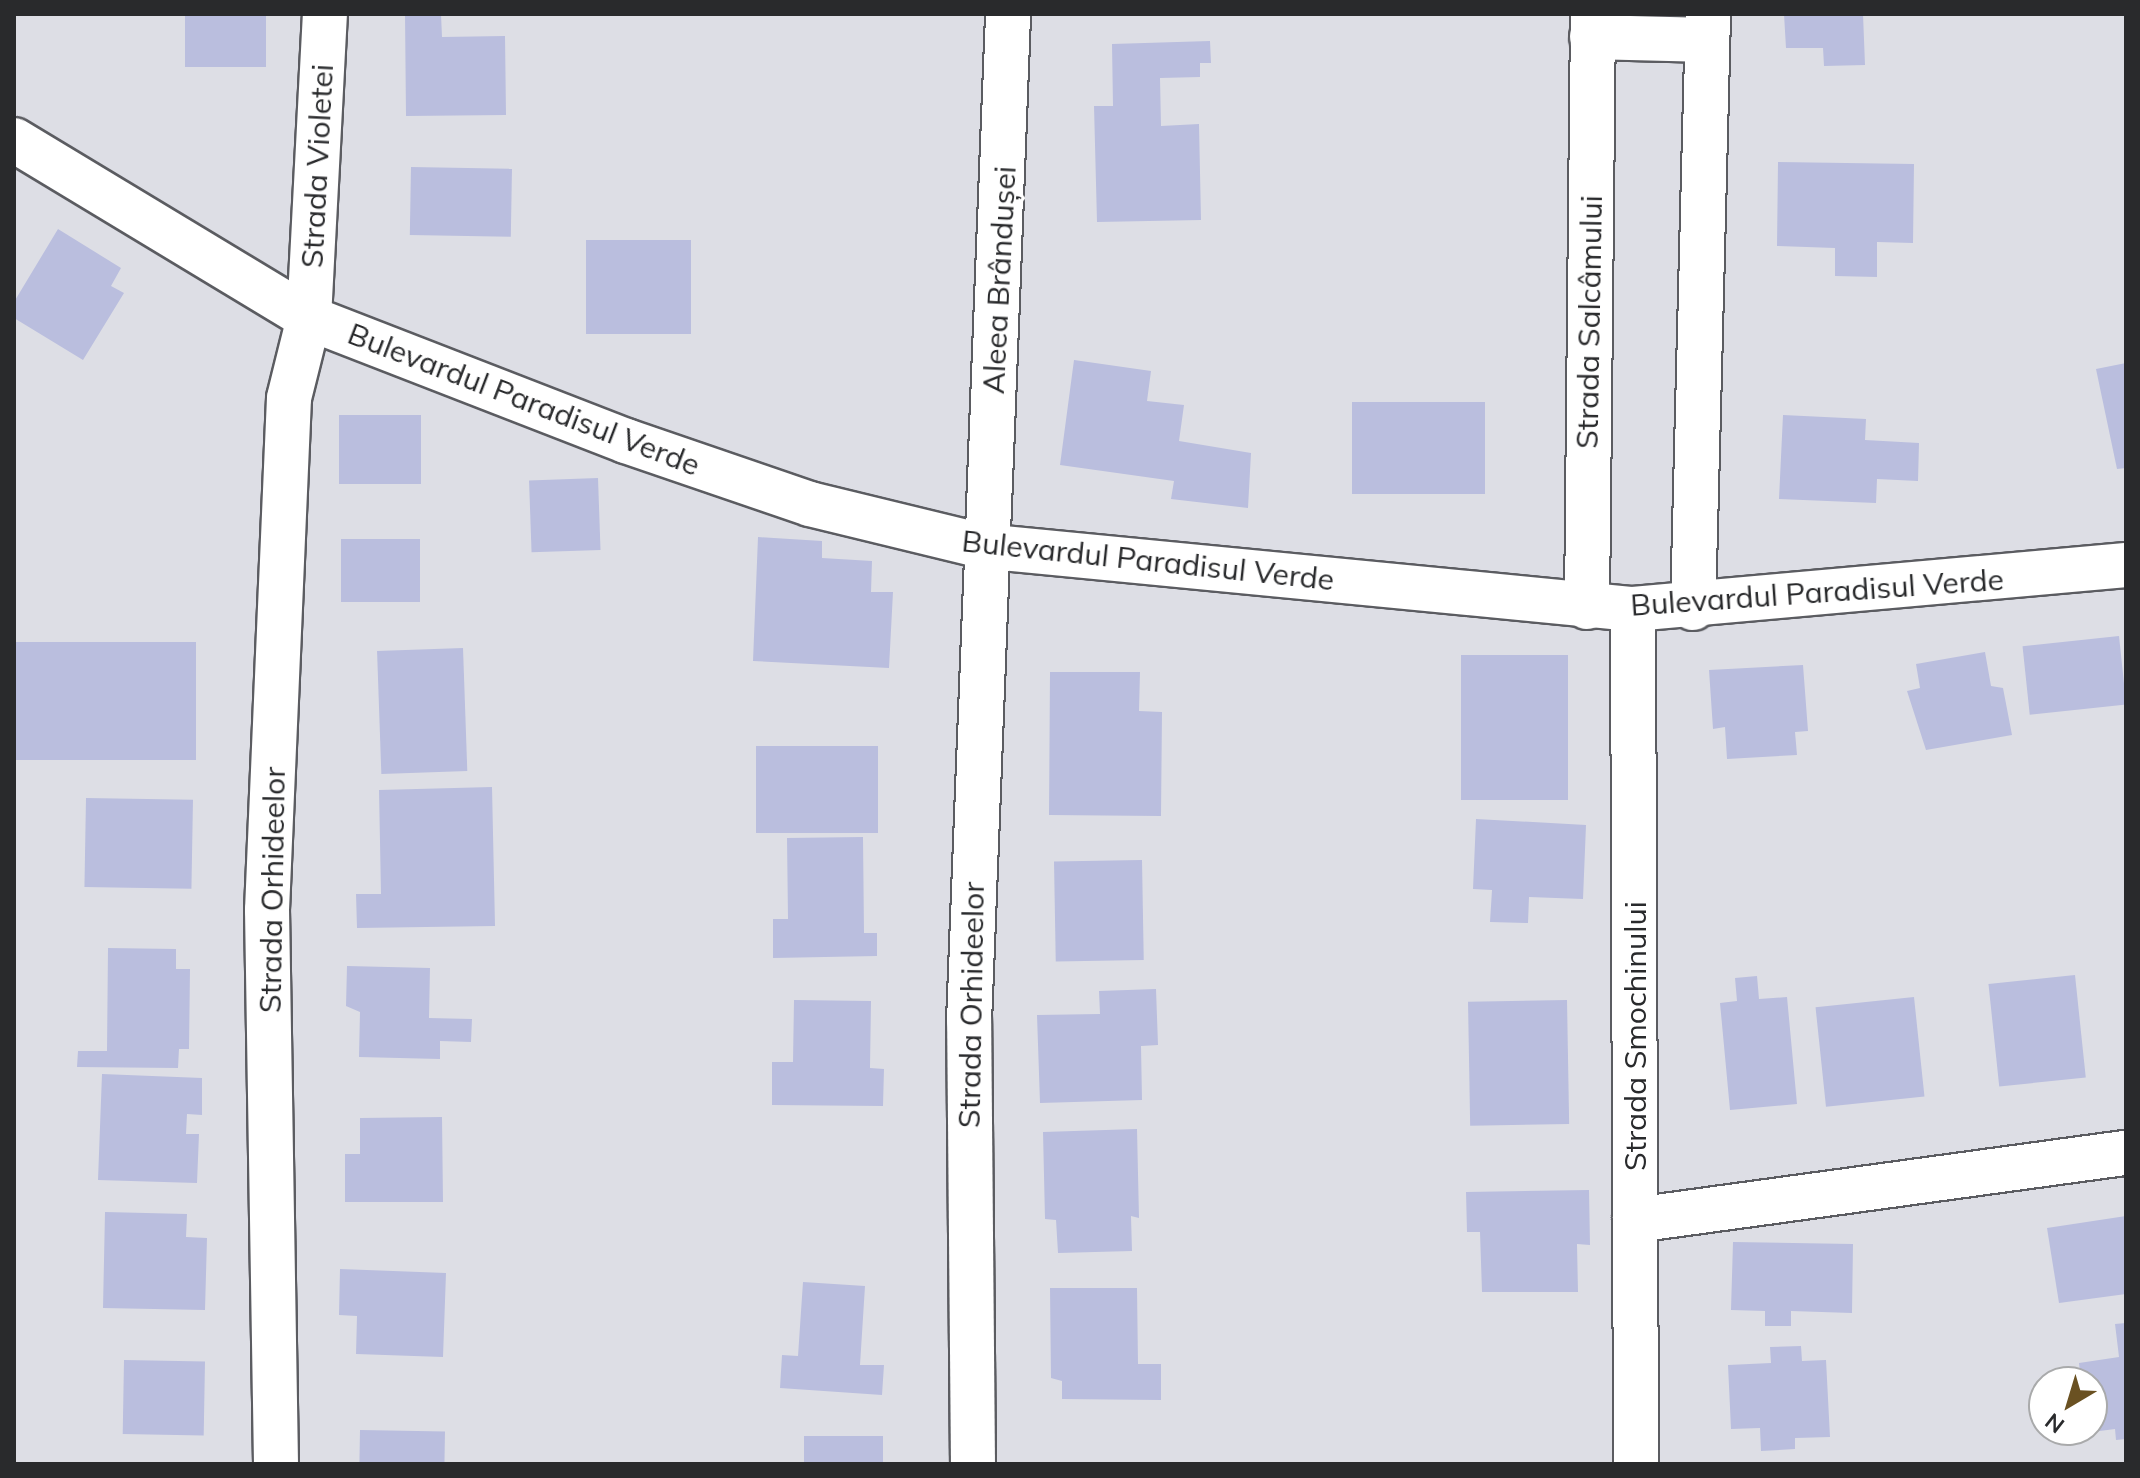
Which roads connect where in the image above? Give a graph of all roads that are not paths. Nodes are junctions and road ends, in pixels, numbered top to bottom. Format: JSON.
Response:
{"nodes":[{"id":1,"x":325,"y":14,"type":"edge"},
{"id":2,"x":1008,"y":14,"type":"edge"},
{"id":3,"x":1593,"y":26,"type":"edge"},
{"id":4,"x":1708,"y":27,"type":"edge"},
{"id":5,"x":14,"y":140,"type":"edge"},
{"id":6,"x":309,"y":318,"type":"junction"},
{"id":7,"x":982,"y":546,"type":"junction"},
{"id":8,"x":2126,"y":565,"type":"edge"},
{"id":9,"x":1587,"y":607,"type":"junction"},
{"id":10,"x":1693,"y":608,"type":"junction"},
{"id":11,"x":1633,"y":609,"type":"junction"},
{"id":12,"x":2126,"y":1153,"type":"edge"},
{"id":13,"x":1635,"y":1220,"type":"junction"},
{"id":14,"x":276,"y":1464,"type":"edge"},
{"id":15,"x":973,"y":1464,"type":"edge"},
{"id":16,"x":1636,"y":1464,"type":"edge"}],
"edges":[{"from":1,"to":6,"type":"street","name":"Strada Violetei"},
{"from":2,"to":7,"type":"street","name":"Aleea Brândușei"},
{"from":3,"to":4,"type":"street","name":"Strada Salcâmului"},
{"from":3,"to":9,"type":"street","name":"Strada Salcâmului"},
{"from":4,"to":10,"type":"street","name":"Strada Salcâmului"},
{"from":5,"to":6,"type":"street","name":"Bulevardul Paradisul Verde"},
{"from":6,"to":7,"type":"street","name":"Bulevardul Paradisul Verde"},
{"from":6,"to":14,"type":"street","name":"Strada Orhideelor"},
{"from":7,"to":9,"type":"street","name":"Bulevardul Paradisul Verde"},
{"from":7,"to":15,"type":"street","name":"Strada Orhideelor"},
{"from":8,"to":10,"type":"street","name":"Bulevardul Paradisul Verde"},
{"from":9,"to":11,"type":"street","name":"Bulevardul Paradisul Verde"},
{"from":10,"to":11,"type":"street","name":"Bulevardul Paradisul Verde"},
{"from":11,"to":13,"type":"street","name":"Strada Smochinului"},
{"from":12,"to":13,"type":"street"},
{"from":13,"to":16,"type":"street","name":"Strada Smochinului"}]}
